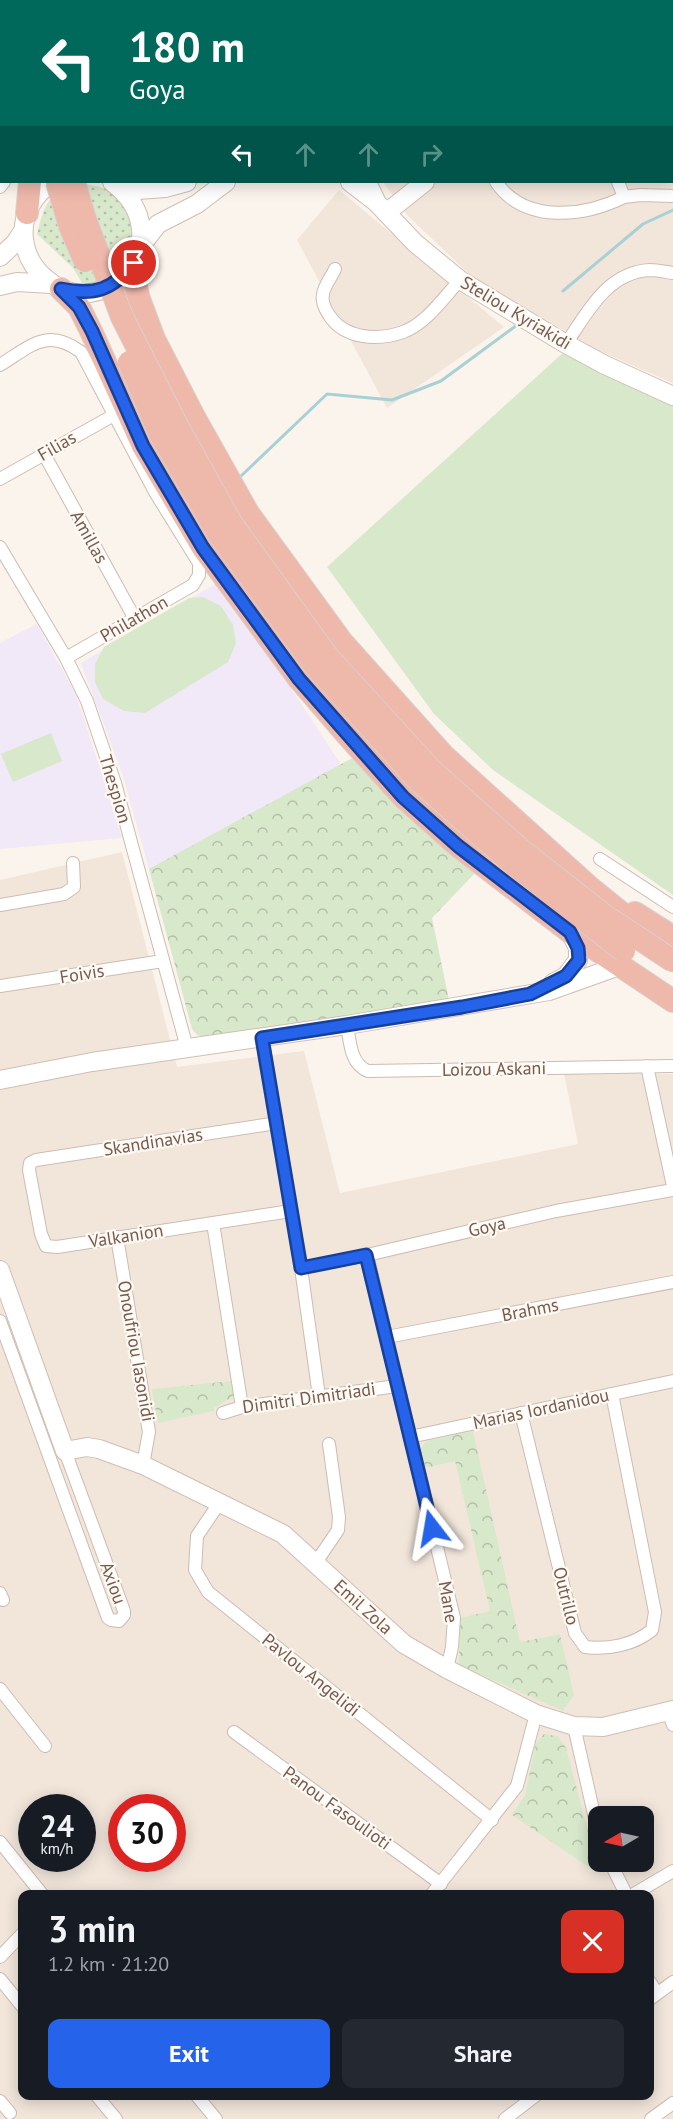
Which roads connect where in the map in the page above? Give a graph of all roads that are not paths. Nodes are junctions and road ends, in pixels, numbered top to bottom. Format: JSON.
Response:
{"nodes":[{"id":1,"x":30,"y":183,"type":"edge"},
{"id":2,"x":54,"y":183,"type":"edge"},
{"id":3,"x":55,"y":183,"type":"edge"},
{"id":4,"x":74,"y":183,"type":"edge"},
{"id":5,"x":183,"y":183,"type":"edge"},
{"id":6,"x":225,"y":183,"type":"edge"},
{"id":7,"x":351,"y":183,"type":"edge"},
{"id":8,"x":368,"y":183,"type":"edge"},
{"id":9,"x":423,"y":183,"type":"edge"},
{"id":10,"x":497,"y":183,"type":"edge"},
{"id":11,"x":618,"y":183,"type":"edge"},
{"id":12,"x":118,"y":186,"type":"edge"},
{"id":13,"x":673,"y":196,"type":"edge"},
{"id":14,"x":624,"y":197,"type":"junction"},
{"id":15,"x":382,"y":208,"type":"junction"},
{"id":16,"x":25,"y":222,"type":"junction"},
{"id":17,"x":137,"y":255,"type":"junction"},
{"id":18,"x":0,"y":257,"type":"edge"},
{"id":19,"x":335,"y":269,"type":"dead end"},
{"id":20,"x":673,"y":273,"type":"edge"},
{"id":21,"x":460,"y":280,"type":"junction"},
{"id":22,"x":0,"y":286,"type":"edge"},
{"id":23,"x":56,"y":287,"type":"junction"},
{"id":24,"x":566,"y":344,"type":"junction"},
{"id":25,"x":0,"y":365,"type":"edge"},
{"id":26,"x":673,"y":396,"type":"edge"},
{"id":27,"x":114,"y":415,"type":"junction"},
{"id":28,"x":44,"y":454,"type":"junction"},
{"id":29,"x":0,"y":479,"type":"edge"},
{"id":30,"x":0,"y":547,"type":"edge"},
{"id":31,"x":135,"y":620,"type":"junction"},
{"id":32,"x":66,"y":658,"type":"junction"},
{"id":33,"x":538,"y":839,"type":"junction"},
{"id":34,"x":458,"y":846,"type":"junction"},
{"id":35,"x":600,"y":859,"type":"dead end"},
{"id":36,"x":73,"y":863,"type":"dead end"},
{"id":37,"x":0,"y":905,"type":"edge"},
{"id":38,"x":673,"y":907,"type":"edge"},
{"id":39,"x":570,"y":932,"type":"junction"},
{"id":40,"x":673,"y":937,"type":"edge"},
{"id":41,"x":622,"y":959,"type":"junction"},
{"id":42,"x":673,"y":959,"type":"edge"},
{"id":43,"x":163,"y":961,"type":"junction"},
{"id":44,"x":673,"y":982,"type":"edge"},
{"id":45,"x":0,"y":986,"type":"edge"},
{"id":46,"x":530,"y":994,"type":"junction"},
{"id":47,"x":673,"y":1001,"type":"edge"},
{"id":48,"x":347,"y":1025,"type":"junction"},
{"id":49,"x":262,"y":1038,"type":"junction"},
{"id":50,"x":187,"y":1048,"type":"junction"},
{"id":51,"x":647,"y":1066,"type":"junction"},
{"id":52,"x":673,"y":1066,"type":"edge"},
{"id":53,"x":4,"y":1080,"type":"edge"},
{"id":54,"x":277,"y":1123,"type":"junction"},
{"id":55,"x":30,"y":1163,"type":"joint"},
{"id":56,"x":673,"y":1188,"type":"edge"},
{"id":57,"x":291,"y":1211,"type":"junction"},
{"id":58,"x":213,"y":1223,"type":"junction"},
{"id":59,"x":117,"y":1237,"type":"junction"},
{"id":60,"x":366,"y":1255,"type":"junction"},
{"id":61,"x":301,"y":1268,"type":"junction"},
{"id":62,"x":0,"y":1270,"type":"edge"},
{"id":63,"x":673,"y":1282,"type":"edge"},
{"id":64,"x":5,"y":1300,"type":"edge"},
{"id":65,"x":0,"y":1321,"type":"edge"},
{"id":66,"x":387,"y":1337,"type":"junction"},
{"id":67,"x":673,"y":1381,"type":"edge"},
{"id":68,"x":397,"y":1386,"type":"junction"},
{"id":69,"x":612,"y":1394,"type":"junction"},
{"id":70,"x":319,"y":1396,"type":"junction"},
{"id":71,"x":242,"y":1407,"type":"junction"},
{"id":72,"x":223,"y":1413,"type":"dead end"},
{"id":73,"x":521,"y":1413,"type":"junction"},
{"id":74,"x":410,"y":1437,"type":"junction"},
{"id":75,"x":329,"y":1444,"type":"dead end"},
{"id":76,"x":65,"y":1451,"type":"junction"},
{"id":77,"x":143,"y":1465,"type":"junction"},
{"id":78,"x":220,"y":1502,"type":"junction"},
{"id":79,"x":315,"y":1564,"type":"junction"},
{"id":80,"x":447,"y":1669,"type":"junction"},
{"id":81,"x":0,"y":1689,"type":"edge"},
{"id":82,"x":536,"y":1714,"type":"junction"},
{"id":83,"x":672,"y":1716,"type":"edge"},
{"id":84,"x":574,"y":1726,"type":"junction"},
{"id":85,"x":234,"y":1732,"type":"dead end"},
{"id":86,"x":45,"y":1746,"type":"dead end"},
{"id":87,"x":592,"y":1806,"type":"edge"},
{"id":88,"x":492,"y":1820,"type":"junction"},
{"id":89,"x":0,"y":1842,"type":"edge"},
{"id":90,"x":673,"y":1871,"type":"edge"},
{"id":91,"x":615,"y":1872,"type":"edge"},
{"id":92,"x":441,"y":1884,"type":"junction"},
{"id":93,"x":39,"y":1890,"type":"edge"},
{"id":94,"x":436,"y":1890,"type":"edge"},
{"id":95,"x":624,"y":1890,"type":"edge"},
{"id":96,"x":641,"y":1890,"type":"edge"},
{"id":97,"x":18,"y":1938,"type":"edge"},
{"id":98,"x":0,"y":1957,"type":"edge"},
{"id":99,"x":0,"y":1979,"type":"edge"},
{"id":100,"x":673,"y":1982,"type":"edge"},
{"id":101,"x":654,"y":1995,"type":"edge"},
{"id":102,"x":18,"y":2001,"type":"edge"},
{"id":103,"x":100,"y":2100,"type":"edge"},
{"id":104,"x":200,"y":2100,"type":"edge"},
{"id":105,"x":532,"y":2100,"type":"edge"},
{"id":106,"x":0,"y":2101,"type":"edge"},
{"id":107,"x":673,"y":2103,"type":"edge"},
{"id":108,"x":10,"y":2113,"type":"dead end"},
{"id":109,"x":520,"y":2115,"type":"edge"},
{"id":110,"x":116,"y":2119,"type":"edge"},
{"id":111,"x":216,"y":2119,"type":"edge"},
{"id":112,"x":505,"y":2119,"type":"edge"},
{"id":113,"x":651,"y":2119,"type":"edge"}],
"edges":[{"from":1,"to":16,"type":"highway"},
{"from":2,"to":16,"type":"street"},
{"from":3,"to":41,"type":"highway","bridge":true},
{"from":4,"to":42,"type":"highway","bridge":true},
{"from":5,"to":12,"type":"street"},
{"from":6,"to":17,"type":"street"},
{"from":7,"to":15,"type":"street","name":"Steliou Kyriakidi"},
{"from":8,"to":15,"type":"street","name":"Steliou Kyriakidi"},
{"from":9,"to":15,"type":"street"},
{"from":10,"to":14,"type":"street"},
{"from":11,"to":14,"type":"street"},
{"from":12,"to":17,"type":"street"},
{"from":13,"to":14,"type":"street"},
{"from":15,"to":21,"type":"street","name":"Steliou Kyriakidi"},
{"from":16,"to":18,"type":"street"},
{"from":16,"to":23,"type":"street"},
{"from":17,"to":23,"type":"street"},
{"from":17,"to":33,"type":"highway"},
{"from":19,"to":21,"type":"street"},
{"from":20,"to":24,"type":"street"},
{"from":21,"to":24,"type":"street","name":"Steliou Kyriakidi"},
{"from":22,"to":23,"type":"street"},
{"from":23,"to":34,"type":"highway"},
{"from":24,"to":26,"type":"street","name":"Steliou Kyriakidi"},
{"from":25,"to":27,"type":"street"},
{"from":27,"to":28,"type":"street","name":"Filias"},
{"from":27,"to":31,"type":"street","name":"Philathon"},
{"from":28,"to":29,"type":"street","name":"Filias"},
{"from":28,"to":31,"type":"street","name":"Amillas"},
{"from":30,"to":32,"type":"street","name":"Thespion"},
{"from":31,"to":32,"type":"street","name":"Philathon"},
{"from":32,"to":43,"type":"street","name":"Thespion"},
{"from":33,"to":40,"type":"highway"},
{"from":33,"to":42,"type":"highway"},
{"from":34,"to":39,"type":"highway"},
{"from":34,"to":41,"type":"highway"},
{"from":35,"to":38,"type":"street"},
{"from":36,"to":37,"type":"street"},
{"from":39,"to":41,"type":"highway"},
{"from":39,"to":46,"type":"street"},
{"from":41,"to":44,"type":"highway"},
{"from":41,"to":46,"type":"street"},
{"from":41,"to":47,"type":"highway"},
{"from":43,"to":45,"type":"street","name":"Foivis"},
{"from":43,"to":50,"type":"street","name":"Thespion"},
{"from":46,"to":48,"type":"street"},
{"from":48,"to":49,"type":"street"},
{"from":48,"to":51,"type":"street","name":"Loizou Askani"},
{"from":49,"to":50,"type":"street"},
{"from":49,"to":54,"type":"street"},
{"from":50,"to":53,"type":"street"},
{"from":51,"to":52,"type":"street","name":"Loizou Askani"},
{"from":51,"to":56,"type":"street"},
{"from":54,"to":55,"type":"street","name":"Skandinavias"},
{"from":54,"to":57,"type":"street"},
{"from":55,"to":59,"type":"street","name":"Valkanion"},
{"from":56,"to":60,"type":"street","name":"Goya"},
{"from":57,"to":58,"type":"street","name":"Valkanion"},
{"from":57,"to":61,"type":"street"},
{"from":58,"to":59,"type":"street","name":"Valkanion"},
{"from":58,"to":71,"type":"street"},
{"from":59,"to":77,"type":"street","name":"Onoufriou Iasonidi"},
{"from":60,"to":61,"type":"street","name":"Goya"},
{"from":60,"to":66,"type":"street","name":"Mane"},
{"from":61,"to":70,"type":"street"},
{"from":62,"to":64,"type":"street","name":"Axiou"},
{"from":63,"to":66,"type":"street","name":"Brahms"},
{"from":64,"to":76,"type":"street","name":"Axiou"},
{"from":65,"to":76,"type":"street","name":"Axiou"},
{"from":66,"to":68,"type":"street","name":"Mane"},
{"from":67,"to":69,"type":"street","name":"Marias Iordanidou"},
{"from":68,"to":70,"type":"street","name":"Dimitri Dimitriadi"},
{"from":68,"to":74,"type":"street","name":"Mane"},
{"from":69,"to":73,"type":"street","name":"Marias Iordanidou"},
{"from":69,"to":73,"type":"street","name":"Outrillo"},
{"from":70,"to":71,"type":"street","name":"Dimitri Dimitriadi"},
{"from":71,"to":72,"type":"street","name":"Dimitri Dimitriadi"},
{"from":73,"to":74,"type":"street","name":"Marias Iordanidou"},
{"from":74,"to":80,"type":"street","name":"Mane"},
{"from":75,"to":79,"type":"street"},
{"from":76,"to":77,"type":"street","name":"Emil Zola"},
{"from":77,"to":78,"type":"street","name":"Emil Zola"},
{"from":78,"to":79,"type":"street","name":"Emil Zola"},
{"from":78,"to":88,"type":"street","name":"Pavlou Angelidi"},
{"from":79,"to":80,"type":"street","name":"Emil Zola"},
{"from":80,"to":82,"type":"street","name":"Emil Zola"},
{"from":81,"to":86,"type":"street"},
{"from":82,"to":84,"type":"street","name":"Emil Zola"},
{"from":82,"to":88,"type":"street"},
{"from":83,"to":84,"type":"street","name":"Emil Zola"},
{"from":84,"to":87,"type":"street"},
{"from":85,"to":92,"type":"street","name":"Panou Fasoulioti"},
{"from":88,"to":92,"type":"street"},
{"from":89,"to":93,"type":"street"},
{"from":90,"to":96,"type":"street"},
{"from":91,"to":95,"type":"street"},
{"from":92,"to":94,"type":"street"},
{"from":97,"to":98,"type":"street"},
{"from":99,"to":102,"type":"street"},
{"from":100,"to":101,"type":"street"},
{"from":103,"to":110,"type":"street"},
{"from":104,"to":111,"type":"street"},
{"from":105,"to":109,"type":"street"},
{"from":106,"to":108,"type":"street"},
{"from":107,"to":113,"type":"street"},
{"from":109,"to":112,"type":"street"}]}
